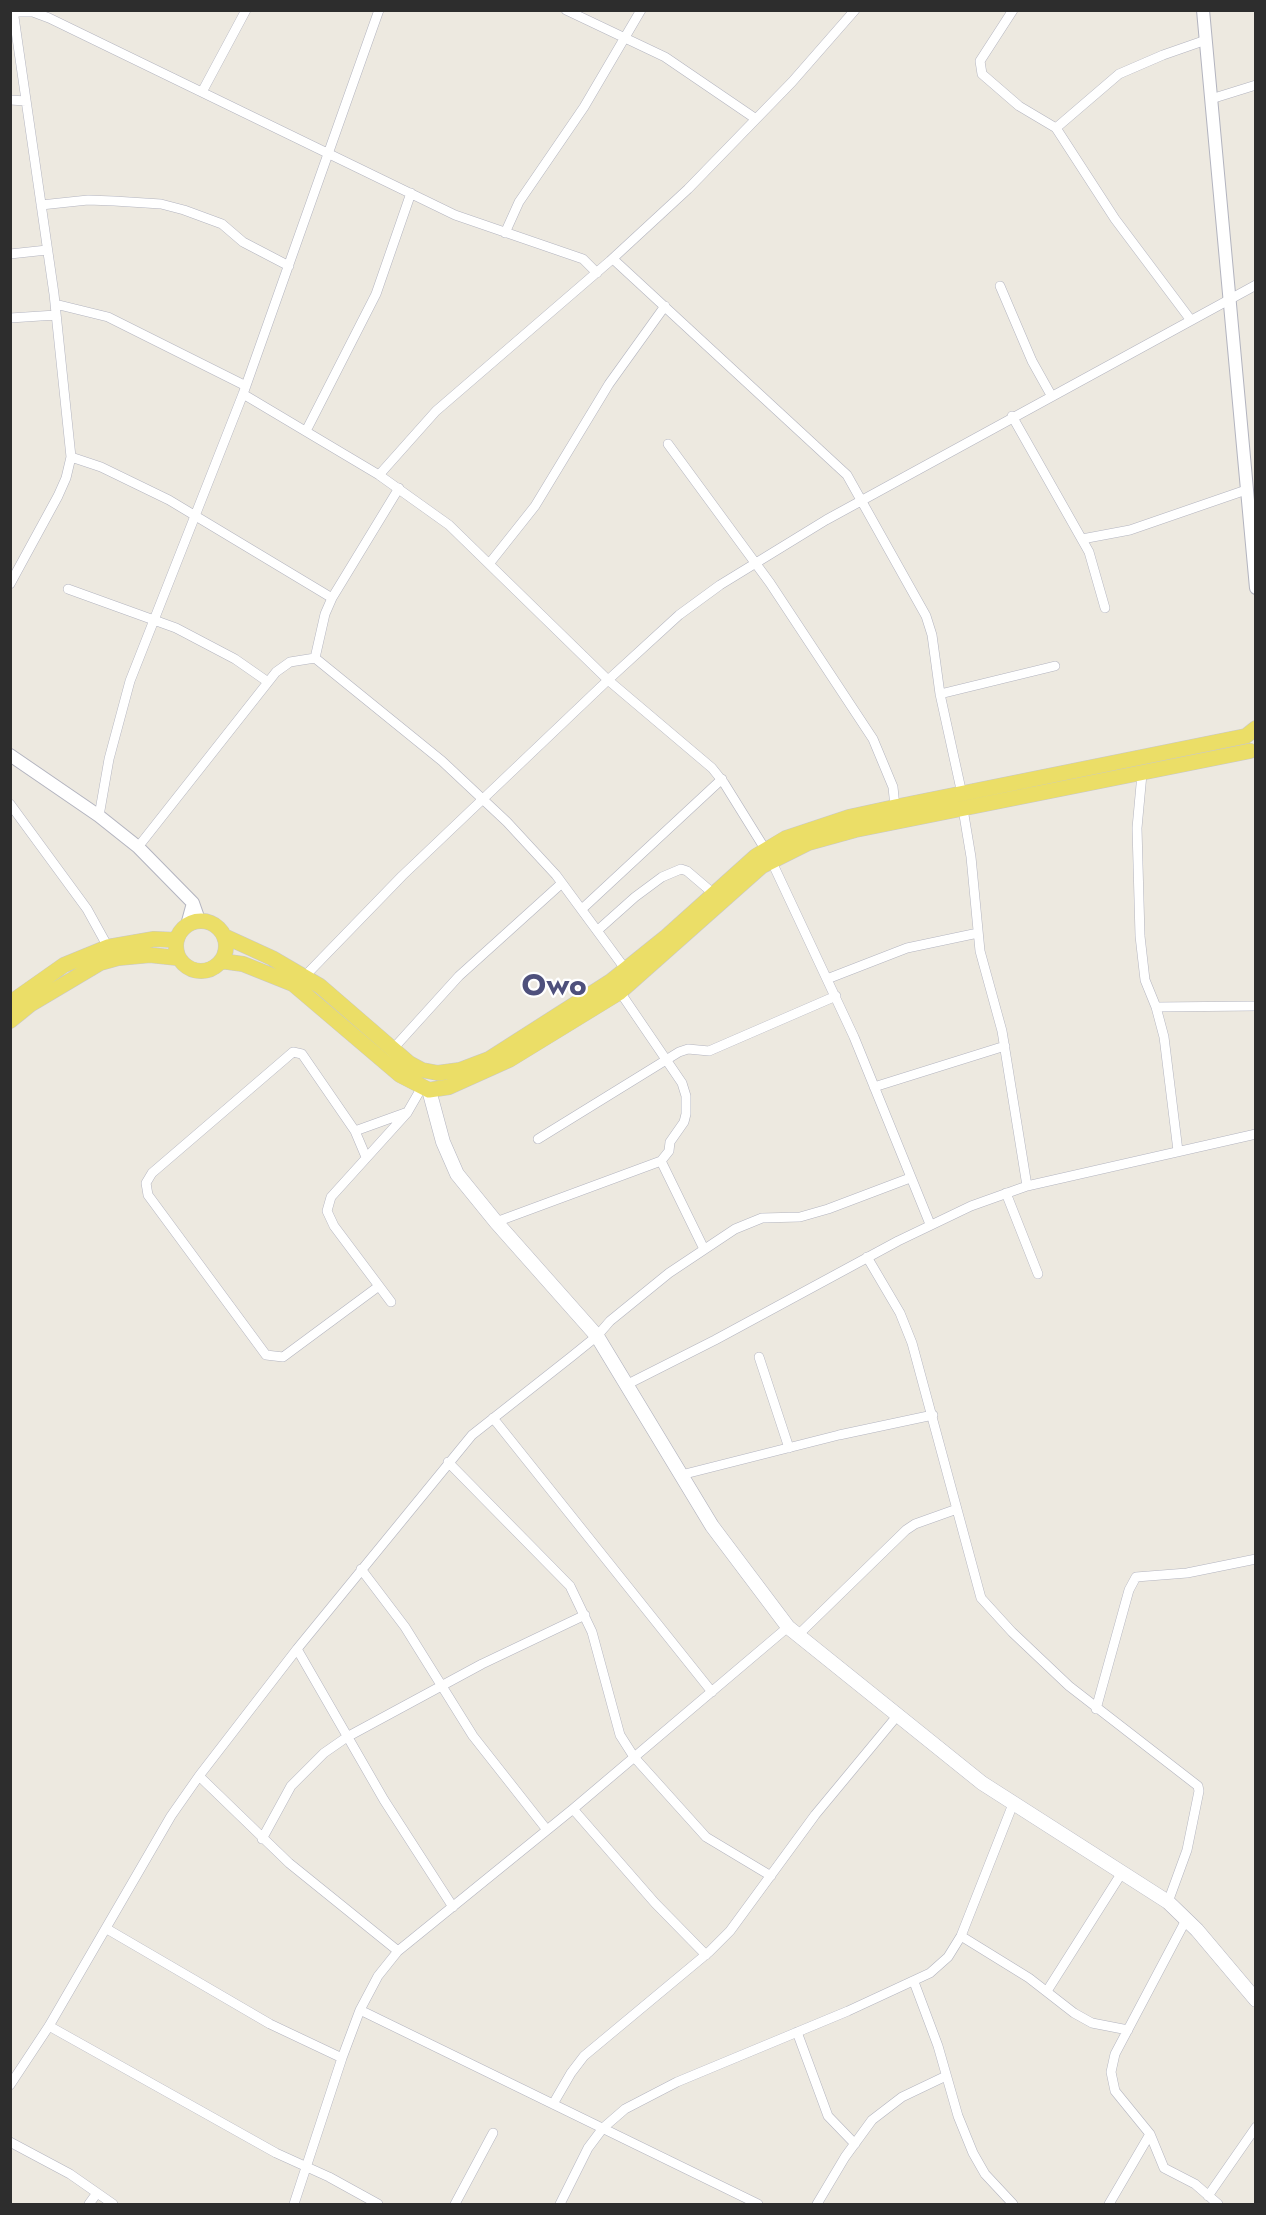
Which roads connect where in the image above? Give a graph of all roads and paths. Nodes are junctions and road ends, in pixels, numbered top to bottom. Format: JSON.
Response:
{"nodes":[{"id":1,"x":246,"y":10,"type":"edge"},
{"id":2,"x":379,"y":10,"type":"edge"},
{"id":3,"x":566,"y":10,"type":"edge"},
{"id":4,"x":641,"y":10,"type":"edge"},
{"id":5,"x":855,"y":10,"type":"edge"},
{"id":6,"x":1014,"y":10,"type":"edge"},
{"id":7,"x":1203,"y":10,"type":"edge"},
{"id":8,"x":13,"y":11,"type":"edge"},
{"id":9,"x":625,"y":38,"type":"junction"},
{"id":10,"x":1206,"y":40,"type":"junction"},
{"id":11,"x":1256,"y":85,"type":"edge"},
{"id":12,"x":202,"y":92,"type":"junction"},
{"id":13,"x":1211,"y":99,"type":"junction"},
{"id":14,"x":10,"y":100,"type":"edge"},
{"id":15,"x":26,"y":101,"type":"junction"},
{"id":16,"x":756,"y":119,"type":"junction"},
{"id":17,"x":1056,"y":128,"type":"junction"},
{"id":18,"x":329,"y":153,"type":"junction"},
{"id":19,"x":411,"y":194,"type":"junction"},
{"id":20,"x":41,"y":205,"type":"junction"},
{"id":21,"x":506,"y":233,"type":"junction"},
{"id":22,"x":47,"y":250,"type":"junction"},
{"id":23,"x":10,"y":254,"type":"edge"},
{"id":24,"x":613,"y":259,"type":"junction"},
{"id":25,"x":289,"y":266,"type":"junction"},
{"id":26,"x":597,"y":273,"type":"junction"},
{"id":27,"x":1256,"y":285,"type":"edge"},
{"id":28,"x":1000,"y":286,"type":"dead end"},
{"id":29,"x":1230,"y":299,"type":"junction"},
{"id":30,"x":54,"y":304,"type":"junction"},
{"id":31,"x":665,"y":306,"type":"junction"},
{"id":32,"x":56,"y":315,"type":"junction"},
{"id":33,"x":10,"y":318,"type":"edge"},
{"id":34,"x":1190,"y":319,"type":"junction"},
{"id":35,"x":245,"y":390,"type":"junction"},
{"id":36,"x":1051,"y":395,"type":"junction"},
{"id":37,"x":1012,"y":416,"type":"junction"},
{"id":38,"x":306,"y":431,"type":"junction"},
{"id":39,"x":668,"y":444,"type":"dead end"},
{"id":40,"x":70,"y":457,"type":"junction"},
{"id":41,"x":379,"y":475,"type":"junction"},
{"id":42,"x":399,"y":488,"type":"junction"},
{"id":43,"x":1246,"y":490,"type":"junction"},
{"id":44,"x":862,"y":500,"type":"junction"},
{"id":45,"x":194,"y":516,"type":"junction"},
{"id":46,"x":1082,"y":539,"type":"junction"},
{"id":47,"x":754,"y":563,"type":"junction"},
{"id":48,"x":489,"y":564,"type":"junction"},
{"id":49,"x":10,"y":584,"type":"edge"},
{"id":50,"x":1256,"y":588,"type":"edge"},
{"id":51,"x":68,"y":589,"type":"dead end"},
{"id":52,"x":332,"y":598,"type":"junction"},
{"id":53,"x":1105,"y":608,"type":"dead end"},
{"id":54,"x":154,"y":620,"type":"junction"},
{"id":55,"x":315,"y":658,"type":"junction"},
{"id":56,"x":1055,"y":666,"type":"dead end"},
{"id":57,"x":608,"y":680,"type":"junction"},
{"id":58,"x":268,"y":682,"type":"junction"},
{"id":59,"x":940,"y":694,"type":"junction"},
{"id":60,"x":1252,"y":742,"type":"edge"},
{"id":61,"x":10,"y":755,"type":"edge"},
{"id":62,"x":1142,"y":774,"type":"junction"},
{"id":63,"x":722,"y":779,"type":"junction"},
{"id":64,"x":483,"y":799,"type":"junction"},
{"id":65,"x":962,"y":801,"type":"junction"},
{"id":66,"x":10,"y":804,"type":"edge"},
{"id":67,"x":895,"y":807,"type":"junction"},
{"id":68,"x":99,"y":816,"type":"junction"},
{"id":69,"x":138,"y":847,"type":"junction"},
{"id":70,"x":768,"y":855,"type":"junction"},
{"id":71,"x":562,"y":883,"type":"junction"},
{"id":72,"x":714,"y":894,"type":"junction"},
{"id":73,"x":582,"y":909,"type":"junction"},
{"id":74,"x":193,"y":922,"type":"junction"},
{"id":75,"x":598,"y":930,"type":"junction"},
{"id":76,"x":978,"y":933,"type":"junction"},
{"id":77,"x":224,"y":936,"type":"junction"},
{"id":78,"x":176,"y":940,"type":"junction"},
{"id":79,"x":108,"y":947,"type":"junction"},
{"id":80,"x":178,"y":958,"type":"junction"},
{"id":81,"x":221,"y":961,"type":"junction"},
{"id":82,"x":626,"y":970,"type":"junction"},
{"id":83,"x":305,"y":976,"type":"junction"},
{"id":84,"x":827,"y":979,"type":"junction"},
{"id":85,"x":620,"y":992,"type":"junction"},
{"id":86,"x":836,"y":996,"type":"junction"},
{"id":87,"x":596,"y":1000,"type":"junction"},
{"id":88,"x":10,"y":1003,"type":"edge"},
{"id":89,"x":1256,"y":1006,"type":"edge"},
{"id":90,"x":1156,"y":1007,"type":"junction"},
{"id":91,"x":10,"y":1021,"type":"edge"},
{"id":92,"x":1005,"y":1046,"type":"junction"},
{"id":93,"x":392,"y":1050,"type":"junction"},
{"id":94,"x":667,"y":1059,"type":"junction"},
{"id":95,"x":873,"y":1087,"type":"junction"},
{"id":96,"x":425,"y":1089,"type":"junction"},
{"id":97,"x":407,"y":1113,"type":"junction"},
{"id":98,"x":356,"y":1131,"type":"junction"},
{"id":99,"x":1256,"y":1134,"type":"edge"},
{"id":100,"x":538,"y":1139,"type":"dead end"},
{"id":101,"x":1178,"y":1151,"type":"junction"},
{"id":102,"x":366,"y":1157,"type":"junction"},
{"id":103,"x":661,"y":1161,"type":"junction"},
{"id":104,"x":910,"y":1178,"type":"junction"},
{"id":105,"x":1027,"y":1186,"type":"junction"},
{"id":106,"x":1006,"y":1193,"type":"junction"},
{"id":107,"x":496,"y":1222,"type":"junction"},
{"id":108,"x":930,"y":1224,"type":"junction"},
{"id":109,"x":704,"y":1249,"type":"junction"},
{"id":110,"x":867,"y":1257,"type":"junction"},
{"id":111,"x":1038,"y":1274,"type":"dead end"},
{"id":112,"x":379,"y":1286,"type":"junction"},
{"id":113,"x":391,"y":1302,"type":"dead end"},
{"id":114,"x":597,"y":1336,"type":"junction"},
{"id":115,"x":759,"y":1357,"type":"dead end"},
{"id":116,"x":627,"y":1385,"type":"junction"},
{"id":117,"x":933,"y":1415,"type":"junction"},
{"id":118,"x":493,"y":1418,"type":"junction"},
{"id":119,"x":789,"y":1448,"type":"junction"},
{"id":120,"x":448,"y":1462,"type":"junction"},
{"id":121,"x":681,"y":1475,"type":"junction"},
{"id":122,"x":957,"y":1509,"type":"junction"},
{"id":123,"x":1256,"y":1559,"type":"edge"},
{"id":124,"x":361,"y":1569,"type":"junction"},
{"id":125,"x":585,"y":1615,"type":"junction"},
{"id":126,"x":792,"y":1631,"type":"junction"},
{"id":127,"x":297,"y":1648,"type":"junction"},
{"id":128,"x":442,"y":1685,"type":"junction"},
{"id":129,"x":712,"y":1692,"type":"junction"},
{"id":130,"x":1096,"y":1709,"type":"junction"},
{"id":131,"x":897,"y":1716,"type":"junction"},
{"id":132,"x":347,"y":1737,"type":"junction"},
{"id":133,"x":634,"y":1756,"type":"junction"},
{"id":134,"x":199,"y":1776,"type":"junction"},
{"id":135,"x":1013,"y":1804,"type":"junction"},
{"id":136,"x":573,"y":1809,"type":"junction"},
{"id":137,"x":547,"y":1830,"type":"junction"},
{"id":138,"x":262,"y":1839,"type":"junction"},
{"id":139,"x":1122,"y":1871,"type":"junction"},
{"id":140,"x":771,"y":1876,"type":"junction"},
{"id":141,"x":1168,"y":1902,"type":"junction"},
{"id":142,"x":453,"y":1907,"type":"junction"},
{"id":143,"x":1187,"y":1918,"type":"junction"},
{"id":144,"x":107,"y":1929,"type":"junction"},
{"id":145,"x":961,"y":1936,"type":"junction"},
{"id":146,"x":398,"y":1951,"type":"junction"},
{"id":147,"x":706,"y":1955,"type":"junction"},
{"id":148,"x":914,"y":1982,"type":"junction"},
{"id":149,"x":1047,"y":1991,"type":"junction"},
{"id":150,"x":1256,"y":2000,"type":"edge"},
{"id":151,"x":360,"y":2010,"type":"junction"},
{"id":152,"x":49,"y":2026,"type":"junction"},
{"id":153,"x":1128,"y":2030,"type":"junction"},
{"id":154,"x":797,"y":2032,"type":"junction"},
{"id":155,"x":342,"y":2058,"type":"junction"},
{"id":156,"x":946,"y":2076,"type":"junction"},
{"id":157,"x":10,"y":2085,"type":"edge"},
{"id":158,"x":553,"y":2104,"type":"junction"},
{"id":159,"x":1256,"y":2127,"type":"edge"},
{"id":160,"x":603,"y":2128,"type":"junction"},
{"id":161,"x":493,"y":2133,"type":"dead end"},
{"id":162,"x":1150,"y":2134,"type":"junction"},
{"id":163,"x":10,"y":2142,"type":"edge"},
{"id":164,"x":855,"y":2144,"type":"junction"},
{"id":165,"x":306,"y":2167,"type":"junction"},
{"id":166,"x":97,"y":2193,"type":"junction"},
{"id":167,"x":1208,"y":2196,"type":"junction"},
{"id":168,"x":88,"y":2205,"type":"edge"},
{"id":169,"x":113,"y":2205,"type":"edge"},
{"id":170,"x":294,"y":2205,"type":"edge"},
{"id":171,"x":378,"y":2205,"type":"edge"},
{"id":172,"x":455,"y":2205,"type":"edge"},
{"id":173,"x":560,"y":2205,"type":"edge"},
{"id":174,"x":758,"y":2205,"type":"edge"},
{"id":175,"x":818,"y":2205,"type":"edge"},
{"id":176,"x":1013,"y":2205,"type":"edge"},
{"id":177,"x":1109,"y":2205,"type":"edge"},
{"id":178,"x":1218,"y":2205,"type":"edge"}],
"edges":[{"from":1,"to":12,"type":"street"},
{"from":2,"to":18,"type":"street"},
{"from":3,"to":9,"type":"street"},
{"from":4,"to":9,"type":"street"},
{"from":5,"to":16,"type":"street"},
{"from":6,"to":17,"type":"street"},
{"from":7,"to":10,"type":"street"},
{"from":8,"to":12,"type":"street"},
{"from":8,"to":15,"type":"street"},
{"from":9,"to":16,"type":"street"},
{"from":9,"to":21,"type":"street"},
{"from":10,"to":13,"type":"street"},
{"from":10,"to":17,"type":"street"},
{"from":11,"to":13,"type":"street"},
{"from":12,"to":18,"type":"street"},
{"from":13,"to":29,"type":"street"},
{"from":14,"to":15,"type":"street"},
{"from":15,"to":20,"type":"street"},
{"from":16,"to":24,"type":"street"},
{"from":17,"to":34,"type":"street"},
{"from":18,"to":19,"type":"street"},
{"from":18,"to":25,"type":"street"},
{"from":19,"to":21,"type":"street"},
{"from":19,"to":38,"type":"street"},
{"from":20,"to":22,"type":"street"},
{"from":20,"to":25,"type":"street"},
{"from":21,"to":26,"type":"street"},
{"from":22,"to":23,"type":"street"},
{"from":22,"to":30,"type":"street"},
{"from":24,"to":26,"type":"street"},
{"from":24,"to":31,"type":"street"},
{"from":25,"to":35,"type":"street"},
{"from":26,"to":41,"type":"street"},
{"from":27,"to":29,"type":"street"},
{"from":28,"to":36,"type":"street"},
{"from":29,"to":34,"type":"street"},
{"from":29,"to":43,"type":"street"},
{"from":30,"to":32,"type":"street"},
{"from":30,"to":35,"type":"street"},
{"from":31,"to":44,"type":"street"},
{"from":31,"to":48,"type":"street"},
{"from":32,"to":33,"type":"street"},
{"from":32,"to":40,"type":"street"},
{"from":34,"to":36,"type":"street"},
{"from":35,"to":38,"type":"street"},
{"from":35,"to":45,"type":"street"},
{"from":36,"to":37,"type":"street"},
{"from":37,"to":44,"type":"street"},
{"from":37,"to":46,"type":"street"},
{"from":38,"to":41,"type":"street"},
{"from":39,"to":47,"type":"street"},
{"from":40,"to":45,"type":"street"},
{"from":40,"to":49,"type":"street"},
{"from":41,"to":42,"type":"street"},
{"from":42,"to":48,"type":"street"},
{"from":42,"to":52,"type":"street"},
{"from":43,"to":46,"type":"street"},
{"from":43,"to":50,"type":"street"},
{"from":44,"to":47,"type":"street"},
{"from":44,"to":59,"type":"street"},
{"from":45,"to":52,"type":"street"},
{"from":45,"to":54,"type":"street"},
{"from":46,"to":53,"type":"street"},
{"from":47,"to":57,"type":"street"},
{"from":47,"to":67,"type":"street"},
{"from":48,"to":57,"type":"street"},
{"from":51,"to":54,"type":"street"},
{"from":52,"to":55,"type":"street"},
{"from":54,"to":58,"type":"street"},
{"from":54,"to":68,"type":"street"},
{"from":55,"to":58,"type":"street"},
{"from":55,"to":64,"type":"street"},
{"from":56,"to":59,"type":"street"},
{"from":57,"to":63,"type":"street"},
{"from":57,"to":64,"type":"street"},
{"from":58,"to":69,"type":"street"},
{"from":59,"to":65,"type":"street"},
{"from":60,"to":62,"type":"main road"},
{"from":60,"to":65,"type":"main road"},
{"from":61,"to":68,"type":"street"},
{"from":62,"to":65,"type":"main road"},
{"from":62,"to":90,"type":"street"},
{"from":63,"to":70,"type":"street"},
{"from":63,"to":73,"type":"street"},
{"from":64,"to":71,"type":"street"},
{"from":64,"to":83,"type":"street"},
{"from":65,"to":67,"type":"main road"},
{"from":65,"to":70,"type":"main road"},
{"from":65,"to":76,"type":"street"},
{"from":66,"to":79,"type":"street"},
{"from":67,"to":70,"type":"main road"},
{"from":68,"to":69,"type":"street"},
{"from":69,"to":74,"type":"street"},
{"from":70,"to":72,"type":"main road"},
{"from":70,"to":84,"type":"street"},
{"from":70,"to":85,"type":"main road"},
{"from":71,"to":73,"type":"street"},
{"from":71,"to":93,"type":"street"},
{"from":72,"to":75,"type":"street"},
{"from":72,"to":82,"type":"main road"},
{"from":73,"to":75,"type":"street"},
{"from":74,"to":77,"type":"main road"},
{"from":74,"to":78,"type":"main road"},
{"from":75,"to":82,"type":"street"},
{"from":76,"to":84,"type":"street"},
{"from":76,"to":92,"type":"street"},
{"from":77,"to":81,"type":"main road"},
{"from":77,"to":83,"type":"main road"},
{"from":78,"to":79,"type":"main road"},
{"from":78,"to":80,"type":"main road"},
{"from":79,"to":88,"type":"main road"},
{"from":80,"to":81,"type":"main road"},
{"from":80,"to":91,"type":"main road"},
{"from":81,"to":96,"type":"main road"},
{"from":82,"to":87,"type":"main road"},
{"from":83,"to":93,"type":"main road"},
{"from":84,"to":86,"type":"street"},
{"from":85,"to":87,"type":"main road"},
{"from":85,"to":94,"type":"street"},
{"from":86,"to":94,"type":"street"},
{"from":86,"to":95,"type":"street"},
{"from":87,"to":93,"type":"main road"},
{"from":87,"to":96,"type":"main road"},
{"from":89,"to":90,"type":"street"},
{"from":90,"to":101,"type":"street"},
{"from":92,"to":95,"type":"street"},
{"from":92,"to":105,"type":"street"},
{"from":94,"to":100,"type":"street"},
{"from":94,"to":103,"type":"street"},
{"from":95,"to":104,"type":"street"},
{"from":96,"to":97,"type":"street"},
{"from":96,"to":107,"type":"main road"},
{"from":97,"to":98,"type":"street"},
{"from":97,"to":102,"type":"street"},
{"from":98,"to":102,"type":"street"},
{"from":98,"to":112,"type":"street"},
{"from":99,"to":101,"type":"street"},
{"from":101,"to":105,"type":"street"},
{"from":102,"to":112,"type":"street"},
{"from":103,"to":107,"type":"street"},
{"from":103,"to":109,"type":"street"},
{"from":104,"to":108,"type":"street"},
{"from":104,"to":109,"type":"street"},
{"from":105,"to":106,"type":"street"},
{"from":106,"to":108,"type":"street"},
{"from":106,"to":111,"type":"street"},
{"from":107,"to":114,"type":"main road"},
{"from":108,"to":110,"type":"street"},
{"from":109,"to":114,"type":"street"},
{"from":110,"to":116,"type":"street"},
{"from":110,"to":117,"type":"street"},
{"from":112,"to":113,"type":"street"},
{"from":114,"to":116,"type":"main road"},
{"from":114,"to":118,"type":"street"},
{"from":115,"to":119,"type":"street"},
{"from":116,"to":121,"type":"main road"},
{"from":117,"to":119,"type":"street"},
{"from":117,"to":122,"type":"street"},
{"from":118,"to":120,"type":"street"},
{"from":118,"to":129,"type":"street"},
{"from":119,"to":121,"type":"street"},
{"from":120,"to":124,"type":"street"},
{"from":120,"to":125,"type":"street"},
{"from":121,"to":126,"type":"main road"},
{"from":122,"to":126,"type":"street"},
{"from":122,"to":130,"type":"street"},
{"from":123,"to":130,"type":"street"},
{"from":124,"to":127,"type":"street"},
{"from":124,"to":128,"type":"street"},
{"from":125,"to":128,"type":"street"},
{"from":125,"to":133,"type":"street"},
{"from":126,"to":129,"type":"street"},
{"from":126,"to":131,"type":"main road"},
{"from":127,"to":132,"type":"street"},
{"from":127,"to":134,"type":"street"},
{"from":128,"to":132,"type":"street"},
{"from":128,"to":137,"type":"street"},
{"from":129,"to":133,"type":"street"},
{"from":130,"to":141,"type":"street"},
{"from":131,"to":135,"type":"main road"},
{"from":131,"to":140,"type":"street"},
{"from":132,"to":138,"type":"street"},
{"from":132,"to":142,"type":"street"},
{"from":133,"to":136,"type":"street"},
{"from":133,"to":140,"type":"street"},
{"from":134,"to":138,"type":"street"},
{"from":134,"to":144,"type":"street"},
{"from":135,"to":139,"type":"main road"},
{"from":135,"to":145,"type":"street"},
{"from":136,"to":137,"type":"street"},
{"from":136,"to":147,"type":"street"},
{"from":137,"to":142,"type":"street"},
{"from":138,"to":146,"type":"street"},
{"from":139,"to":141,"type":"main road"},
{"from":139,"to":149,"type":"street"},
{"from":140,"to":147,"type":"street"},
{"from":141,"to":143,"type":"main road"},
{"from":142,"to":146,"type":"street"},
{"from":143,"to":150,"type":"main road"},
{"from":143,"to":153,"type":"street"},
{"from":144,"to":152,"type":"street"},
{"from":144,"to":155,"type":"street"},
{"from":145,"to":148,"type":"street"},
{"from":145,"to":149,"type":"street"},
{"from":146,"to":151,"type":"street"},
{"from":147,"to":158,"type":"street"},
{"from":148,"to":154,"type":"street"},
{"from":148,"to":156,"type":"street"},
{"from":149,"to":153,"type":"street"},
{"from":151,"to":155,"type":"street"},
{"from":151,"to":158,"type":"street"},
{"from":152,"to":157,"type":"street"},
{"from":152,"to":165,"type":"street"},
{"from":153,"to":162,"type":"street"},
{"from":154,"to":160,"type":"street"},
{"from":154,"to":164,"type":"street"},
{"from":155,"to":165,"type":"street"},
{"from":156,"to":164,"type":"street"},
{"from":156,"to":176,"type":"street"},
{"from":158,"to":160,"type":"street"},
{"from":159,"to":167,"type":"street"},
{"from":160,"to":173,"type":"street"},
{"from":160,"to":174,"type":"street"},
{"from":161,"to":172,"type":"street"},
{"from":162,"to":167,"type":"street"},
{"from":162,"to":177,"type":"street"},
{"from":163,"to":166,"type":"street"},
{"from":164,"to":175,"type":"street"},
{"from":165,"to":170,"type":"street"},
{"from":165,"to":171,"type":"street"},
{"from":166,"to":168,"type":"street"},
{"from":166,"to":169,"type":"street"},
{"from":167,"to":178,"type":"street"}]}
